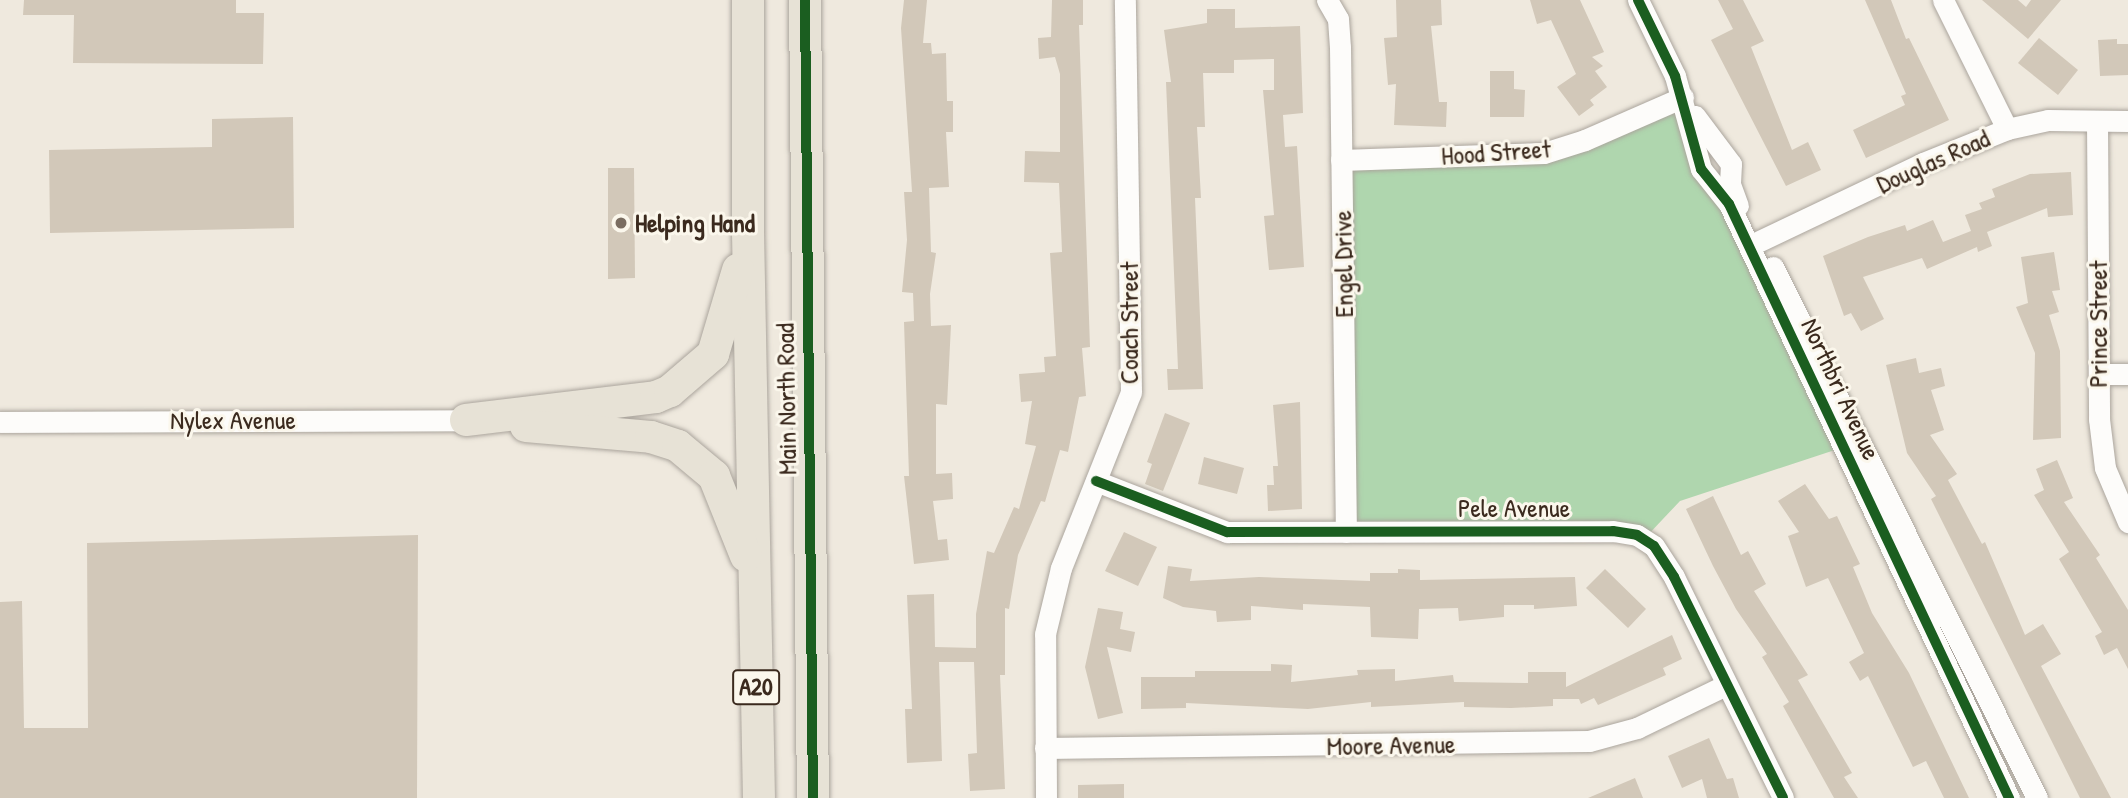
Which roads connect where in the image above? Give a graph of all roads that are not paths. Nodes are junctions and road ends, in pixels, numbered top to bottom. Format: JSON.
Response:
{"nodes":[{"id":1,"x":748,"y":0,"type":"edge"},
{"id":2,"x":805,"y":0,"type":"edge"},
{"id":3,"x":1125,"y":0,"type":"edge"},
{"id":4,"x":1327,"y":0,"type":"edge"},
{"id":5,"x":1638,"y":0,"type":"edge"},
{"id":6,"x":1943,"y":0,"type":"edge"},
{"id":7,"x":1682,"y":97,"type":"junction"},
{"id":8,"x":2097,"y":121,"type":"junction"},
{"id":9,"x":2128,"y":121,"type":"edge"},
{"id":10,"x":2007,"y":129,"type":"junction"},
{"id":11,"x":1341,"y":160,"type":"junction"},
{"id":12,"x":748,"y":232,"type":"junction"},
{"id":13,"x":1754,"y":244,"type":"junction"},
{"id":14,"x":2128,"y":373,"type":"edge"},
{"id":15,"x":2099,"y":374,"type":"junction"},
{"id":16,"x":466,"y":420,"type":"junction"},
{"id":17,"x":0,"y":422,"type":"edge"},
{"id":18,"x":1096,"y":481,"type":"junction"},
{"id":19,"x":2128,"y":522,"type":"edge"},
{"id":20,"x":1346,"y":532,"type":"junction"},
{"id":21,"x":754,"y":576,"type":"junction"},
{"id":22,"x":1726,"y":685,"type":"junction"},
{"id":23,"x":1045,"y":748,"type":"junction"},
{"id":24,"x":759,"y":798,"type":"edge"},
{"id":25,"x":813,"y":798,"type":"edge"},
{"id":26,"x":1046,"y":798,"type":"edge"},
{"id":27,"x":1783,"y":798,"type":"edge"},
{"id":28,"x":2009,"y":798,"type":"edge"},
{"id":29,"x":2038,"y":798,"type":"edge"}],
"edges":[{"from":1,"to":12,"type":"highway","name":"Main North Road","number":"A20"},
{"from":2,"to":25,"type":"highway","name":"Main North Road","number":"A20"},
{"from":3,"to":18,"type":"street","name":"Coach Street"},
{"from":4,"to":11,"type":"street","name":"Engel Drive"},
{"from":5,"to":7,"type":"street","name":"Northbri Avenue"},
{"from":6,"to":10,"type":"street"},
{"from":7,"to":11,"type":"street","name":"Hood Street"},
{"from":7,"to":13,"type":"street","name":"Northbri Avenue"},
{"from":7,"to":13,"type":"street","name":"Northbri Avenue"},
{"from":8,"to":9,"type":"street","name":"Douglas Road"},
{"from":8,"to":10,"type":"street","name":"Douglas Road"},
{"from":8,"to":15,"type":"street","name":"Prince Street"},
{"from":10,"to":13,"type":"street","name":"Douglas Road"},
{"from":11,"to":20,"type":"street","name":"Engel Drive"},
{"from":12,"to":16,"type":"highway"},
{"from":12,"to":21,"type":"highway","name":"Main North Road","number":"A20"},
{"from":13,"to":28,"type":"street","name":"Northbri Avenue"},
{"from":13,"to":29,"type":"street","name":"Northbri Avenue"},
{"from":14,"to":15,"type":"street"},
{"from":15,"to":19,"type":"street","name":"Prince Street"},
{"from":16,"to":17,"type":"street","name":"Nylex Avenue"},
{"from":16,"to":21,"type":"highway"},
{"from":18,"to":20,"type":"street","name":"Pele Avenue"},
{"from":18,"to":23,"type":"street","name":"Coach Street"},
{"from":20,"to":22,"type":"street","name":"Pele Avenue"},
{"from":21,"to":24,"type":"highway","name":"Main North Road","number":"A20"},
{"from":22,"to":23,"type":"street","name":"Moore Avenue"},
{"from":22,"to":27,"type":"street","name":"Pele Avenue"},
{"from":23,"to":26,"type":"street","name":"Coach Street"}]}
